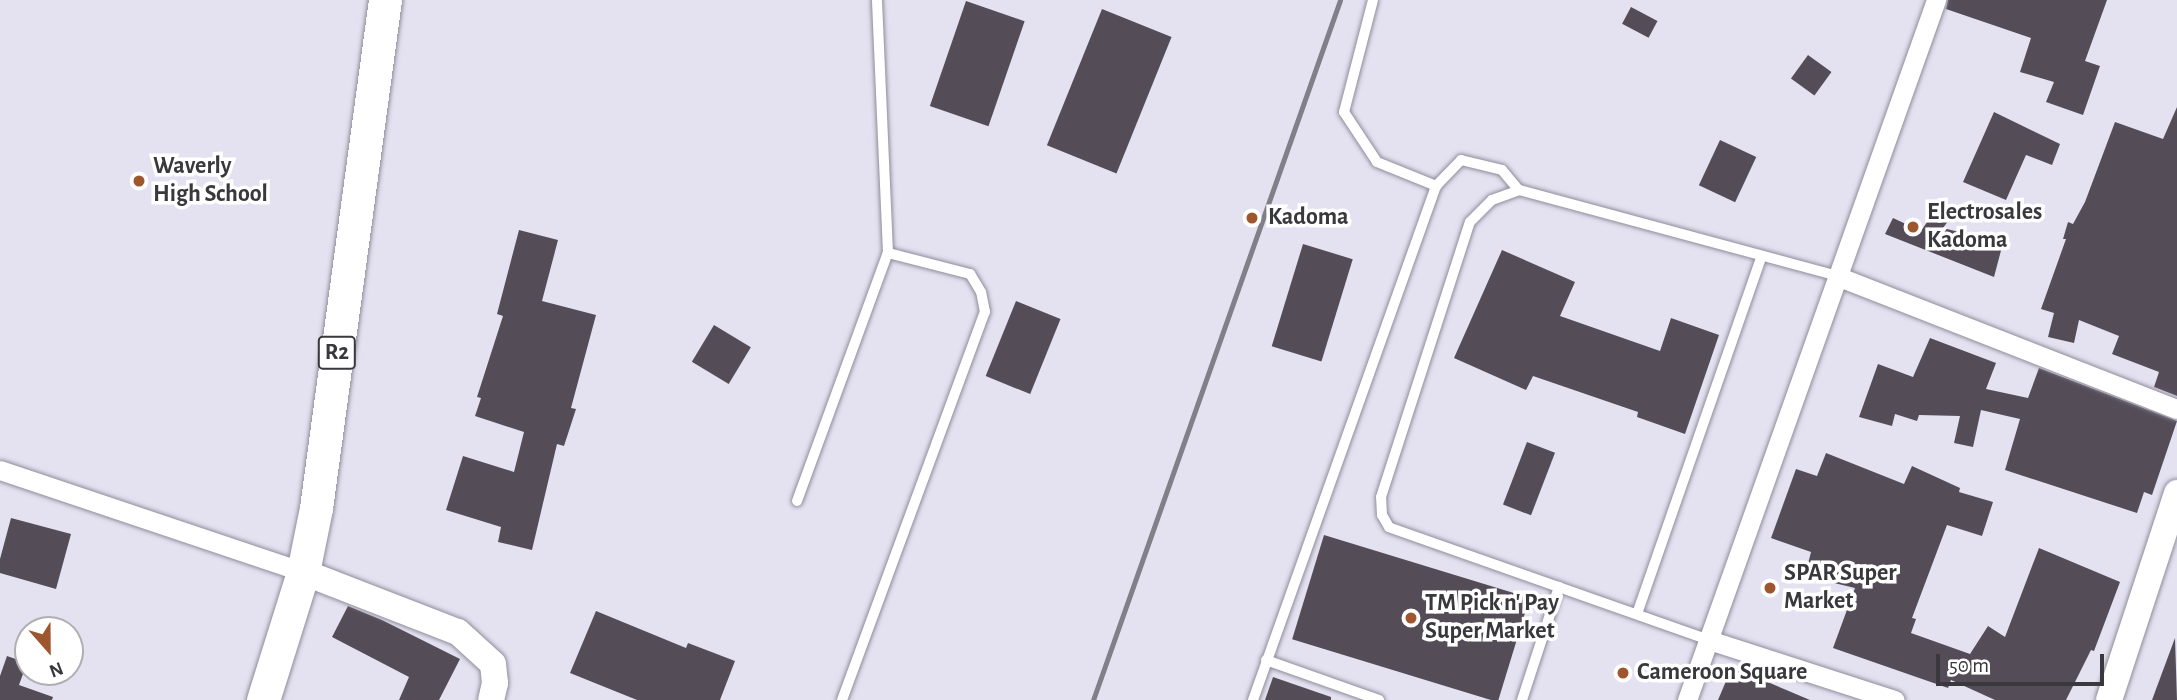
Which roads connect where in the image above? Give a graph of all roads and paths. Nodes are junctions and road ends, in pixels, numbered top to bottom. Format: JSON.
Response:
{"nodes":[{"id":1,"x":386,"y":0,"type":"edge"},
{"id":2,"x":877,"y":0,"type":"edge"},
{"id":3,"x":1374,"y":0,"type":"edge"},
{"id":4,"x":1936,"y":0,"type":"edge"},
{"id":5,"x":1436,"y":186,"type":"junction"},
{"id":6,"x":1519,"y":190,"type":"junction"},
{"id":7,"x":888,"y":253,"type":"junction"},
{"id":8,"x":1762,"y":256,"type":"junction"},
{"id":9,"x":1837,"y":276,"type":"junction"},
{"id":10,"x":2177,"y":410,"type":"edge"},
{"id":11,"x":0,"y":470,"type":"edge"},
{"id":12,"x":2177,"y":493,"type":"edge"},
{"id":13,"x":797,"y":501,"type":"dead end"},
{"id":14,"x":303,"y":572,"type":"junction"},
{"id":15,"x":1559,"y":587,"type":"junction"},
{"id":16,"x":1637,"y":614,"type":"junction"},
{"id":17,"x":1709,"y":639,"type":"junction"},
{"id":18,"x":1266,"y":660,"type":"junction"},
{"id":19,"x":263,"y":700,"type":"edge"},
{"id":20,"x":491,"y":700,"type":"edge"},
{"id":21,"x":842,"y":700,"type":"edge"},
{"id":22,"x":1253,"y":700,"type":"edge"},
{"id":23,"x":1379,"y":700,"type":"edge"},
{"id":24,"x":1521,"y":700,"type":"edge"},
{"id":25,"x":1687,"y":700,"type":"edge"},
{"id":26,"x":1895,"y":700,"type":"edge"},
{"id":27,"x":2109,"y":700,"type":"edge"}],
"edges":[{"from":1,"to":14,"type":"highway","number":"R2"},
{"from":2,"to":7,"type":"lane"},
{"from":3,"to":5,"type":"lane"},
{"from":4,"to":9,"type":"street"},
{"from":5,"to":6,"type":"lane"},
{"from":5,"to":18,"type":"lane"},
{"from":6,"to":8,"type":"lane"},
{"from":6,"to":15,"type":"lane"},
{"from":7,"to":13,"type":"lane"},
{"from":7,"to":21,"type":"lane"},
{"from":8,"to":9,"type":"lane"},
{"from":8,"to":16,"type":"lane"},
{"from":9,"to":10,"type":"street"},
{"from":9,"to":17,"type":"street"},
{"from":11,"to":14,"type":"street"},
{"from":12,"to":27,"type":"main road"},
{"from":14,"to":19,"type":"highway","number":"R2"},
{"from":14,"to":20,"type":"main road"},
{"from":15,"to":16,"type":"lane"},
{"from":15,"to":24,"type":"lane"},
{"from":16,"to":17,"type":"lane"},
{"from":17,"to":25,"type":"street"},
{"from":17,"to":26,"type":"street"},
{"from":18,"to":22,"type":"lane"},
{"from":18,"to":23,"type":"lane"}]}
